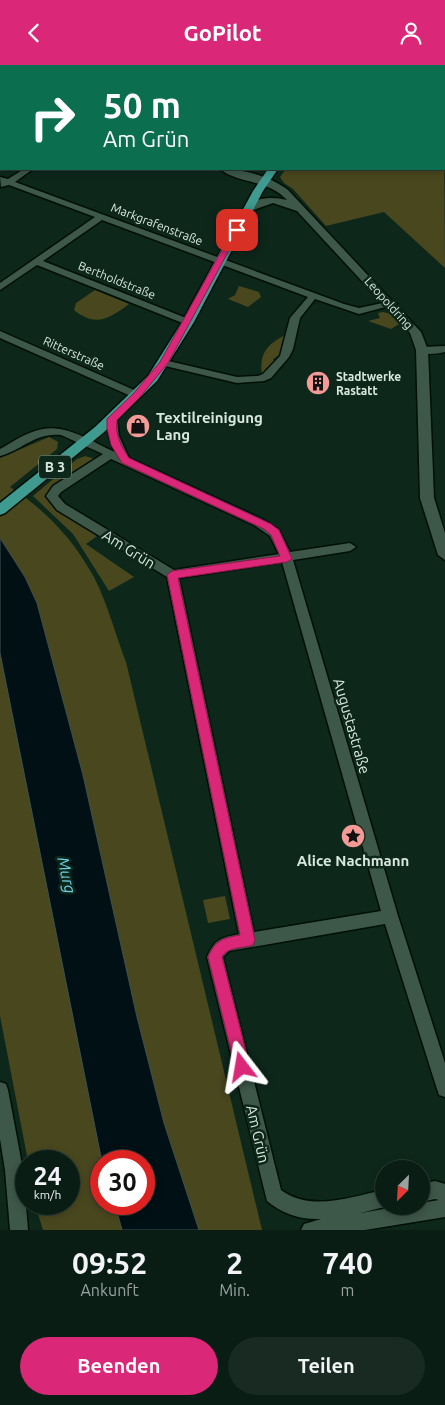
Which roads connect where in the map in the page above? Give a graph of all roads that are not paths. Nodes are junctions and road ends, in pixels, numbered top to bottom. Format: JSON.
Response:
{"nodes":[{"id":1,"x":27,"y":170,"type":"edge"},
{"id":2,"x":228,"y":170,"type":"edge"},
{"id":3,"x":272,"y":170,"type":"edge"},
{"id":4,"x":263,"y":181,"type":"junction"},
{"id":5,"x":3,"y":183,"type":"edge"},
{"id":6,"x":248,"y":209,"type":"junction"},
{"id":7,"x":303,"y":211,"type":"junction"},
{"id":8,"x":102,"y":216,"type":"junction"},
{"id":9,"x":220,"y":261,"type":"junction"},
{"id":10,"x":37,"y":262,"type":"junction"},
{"id":11,"x":0,"y":287,"type":"edge"},
{"id":12,"x":313,"y":296,"type":"junction"},
{"id":13,"x":392,"y":304,"type":"junction"},
{"id":14,"x":188,"y":322,"type":"junction"},
{"id":15,"x":0,"y":334,"type":"edge"},
{"id":16,"x":445,"y":349,"type":"edge"},
{"id":17,"x":422,"y":350,"type":"junction"},
{"id":18,"x":164,"y":363,"type":"junction"},
{"id":19,"x":137,"y":395,"type":"junction"},
{"id":20,"x":112,"y":419,"type":"junction"},
{"id":21,"x":85,"y":442,"type":"junction"},
{"id":22,"x":0,"y":453,"type":"edge"},
{"id":23,"x":111,"y":454,"type":"junction"},
{"id":24,"x":125,"y":461,"type":"junction"},
{"id":25,"x":0,"y":509,"type":"edge"},
{"id":26,"x":441,"y":532,"type":"edge"},
{"id":27,"x":350,"y":547,"type":"dead end"},
{"id":28,"x":445,"y":555,"type":"edge"},
{"id":29,"x":287,"y":559,"type":"junction"},
{"id":30,"x":172,"y":575,"type":"junction"},
{"id":31,"x":390,"y":916,"type":"junction"},
{"id":32,"x":248,"y":940,"type":"junction"},
{"id":33,"x":445,"y":1089,"type":"edge"},
{"id":34,"x":0,"y":1090,"type":"edge"},
{"id":35,"x":430,"y":1191,"type":"edge"},
{"id":36,"x":445,"y":1193,"type":"edge"},
{"id":37,"x":375,"y":1201,"type":"edge"},
{"id":38,"x":445,"y":1208,"type":"edge"},
{"id":39,"x":19,"y":1230,"type":"edge"},
{"id":40,"x":310,"y":1230,"type":"edge"}],
"edges":[{"from":1,"to":5,"type":"street"},
{"from":2,"to":4,"type":"main road","name":"Leopoldring"},
{"from":3,"to":4,"type":"main road","number":"B 3"},
{"from":4,"to":6,"type":"main road","number":"B 3"},
{"from":4,"to":7,"type":"main road","name":"Leopoldring"},
{"from":5,"to":8,"type":"street","name":"Markgrafenstraße"},
{"from":6,"to":7,"type":"main road"},
{"from":6,"to":9,"type":"main road","number":"B 3"},
{"from":7,"to":13,"type":"main road","name":"Leopoldring"},
{"from":8,"to":9,"type":"street","name":"Markgrafenstraße"},
{"from":8,"to":10,"type":"street"},
{"from":9,"to":12,"type":"street","name":"Markgrafenstraße"},
{"from":9,"to":14,"type":"main road","number":"B 3"},
{"from":10,"to":11,"type":"street"},
{"from":10,"to":14,"type":"street","name":"Bertholdstraße"},
{"from":12,"to":13,"type":"street","name":"Markgrafenstraße"},
{"from":12,"to":18,"type":"street"},
{"from":13,"to":17,"type":"main road","name":"Leopoldring"},
{"from":14,"to":18,"type":"main road","number":"B 3"},
{"from":15,"to":19,"type":"street","name":"Ritterstraße"},
{"from":16,"to":17,"type":"street"},
{"from":17,"to":26,"type":"main road","name":"Leopoldring"},
{"from":18,"to":19,"type":"main road","number":"B 3"},
{"from":19,"to":20,"type":"main road","number":"B 3"},
{"from":20,"to":21,"type":"main road","number":"B 3"},
{"from":20,"to":24,"type":"street"},
{"from":21,"to":22,"type":"street","name":"Augustastraße"},
{"from":21,"to":23,"type":"street","name":"Augustastraße"},
{"from":21,"to":25,"type":"main road","number":"B 3"},
{"from":23,"to":24,"type":"street","name":"Augustastraße"},
{"from":23,"to":30,"type":"street","name":"Am Grün"},
{"from":24,"to":29,"type":"street","name":"Augustastraße"},
{"from":26,"to":28,"type":"main road","name":"Leopoldring"},
{"from":27,"to":29,"type":"street"},
{"from":29,"to":30,"type":"street"},
{"from":29,"to":31,"type":"street","name":"Augustastraße"},
{"from":30,"to":32,"type":"street","name":"Am Grün"},
{"from":31,"to":32,"type":"street"},
{"from":31,"to":33,"type":"street","name":"Augustastraße"},
{"from":32,"to":37,"type":"street","name":"Am Grün"},
{"from":34,"to":39,"type":"street"},
{"from":35,"to":36,"type":"street"},
{"from":38,"to":40,"type":"street"}]}
